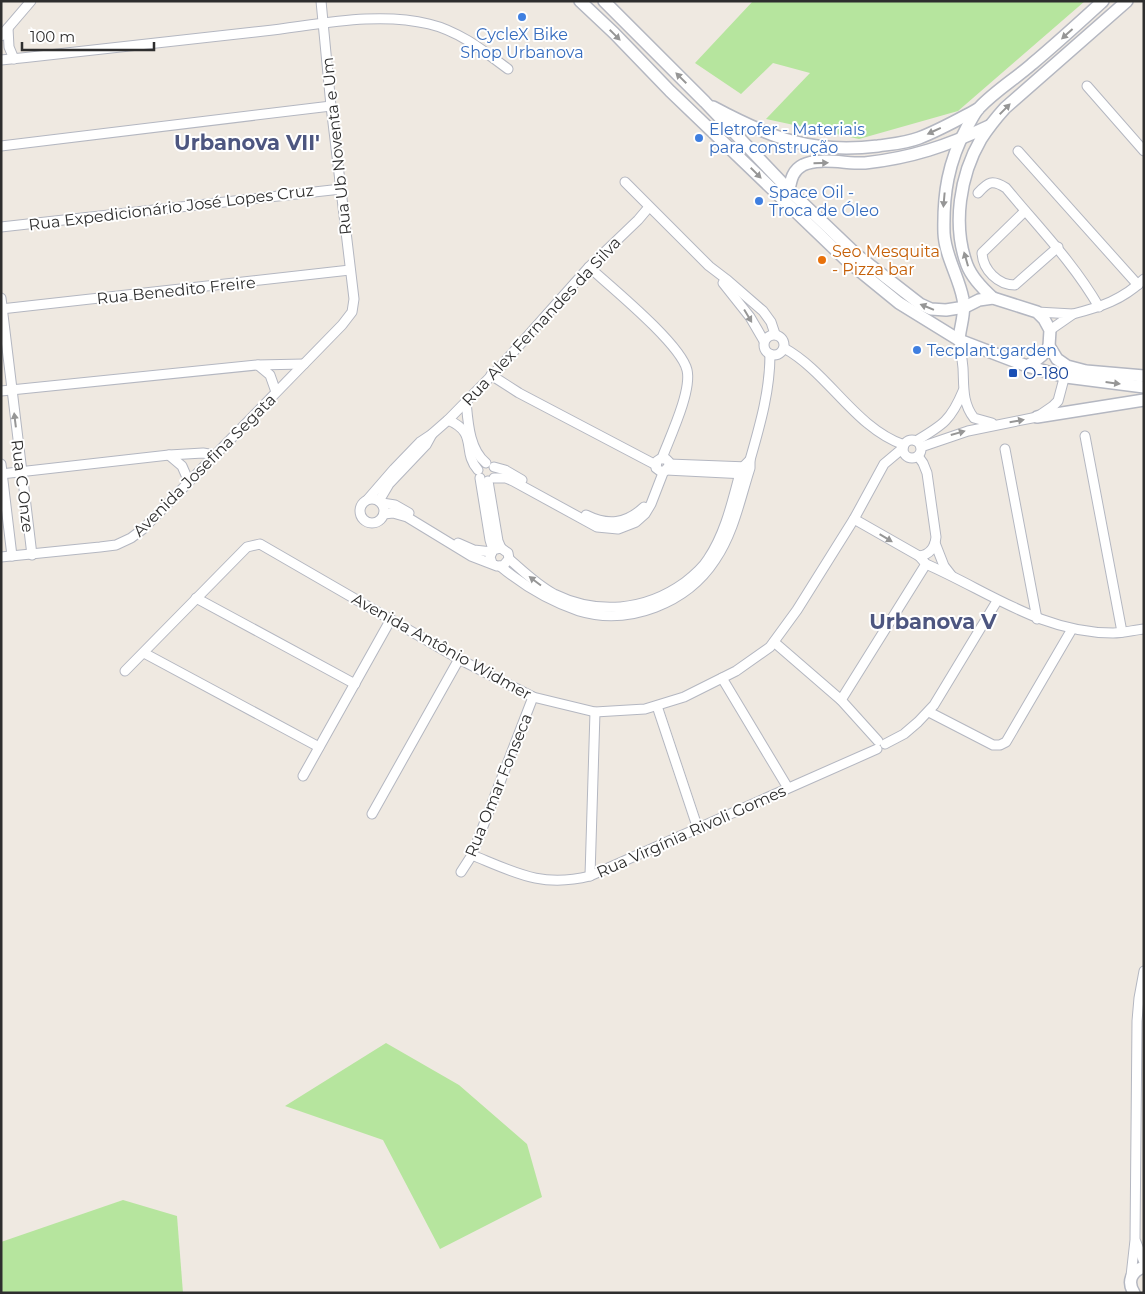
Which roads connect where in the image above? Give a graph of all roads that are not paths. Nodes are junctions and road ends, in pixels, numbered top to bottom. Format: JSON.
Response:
{"nodes":[{"id":1,"x":31,"y":1,"type":"edge"},
{"id":2,"x":321,"y":1,"type":"edge"},
{"id":3,"x":580,"y":1,"type":"edge"},
{"id":4,"x":604,"y":1,"type":"edge"},
{"id":5,"x":612,"y":1,"type":"edge"},
{"id":6,"x":1103,"y":1,"type":"edge"},
{"id":7,"x":1127,"y":1,"type":"edge"},
{"id":8,"x":323,"y":24,"type":"junction"},
{"id":9,"x":8,"y":28,"type":"junction"},
{"id":10,"x":631,"y":29,"type":"junction"},
{"id":11,"x":1,"y":36,"type":"edge"},
{"id":12,"x":14,"y":59,"type":"junction"},
{"id":13,"x":1,"y":60,"type":"edge"},
{"id":14,"x":508,"y":69,"type":"dead end"},
{"id":15,"x":1087,"y":86,"type":"dead end"},
{"id":16,"x":705,"y":102,"type":"junction"},
{"id":17,"x":331,"y":106,"type":"junction"},
{"id":18,"x":978,"y":109,"type":"junction"},
{"id":19,"x":990,"y":126,"type":"junction"},
{"id":20,"x":960,"y":140,"type":"junction"},
{"id":21,"x":1,"y":146,"type":"edge"},
{"id":22,"x":932,"y":150,"type":"junction"},
{"id":23,"x":1018,"y":151,"type":"dead end"},
{"id":24,"x":1144,"y":151,"type":"edge"},
{"id":25,"x":950,"y":166,"type":"junction"},
{"id":26,"x":625,"y":182,"type":"dead end"},
{"id":27,"x":341,"y":189,"type":"junction"},
{"id":28,"x":789,"y":190,"type":"junction"},
{"id":29,"x":978,"y":193,"type":"dead end"},
{"id":30,"x":649,"y":207,"type":"junction"},
{"id":31,"x":1025,"y":212,"type":"junction"},
{"id":32,"x":1,"y":226,"type":"edge"},
{"id":33,"x":1058,"y":247,"type":"junction"},
{"id":34,"x":709,"y":266,"type":"junction"},
{"id":35,"x":952,"y":266,"type":"junction"},
{"id":36,"x":589,"y":267,"type":"junction"},
{"id":37,"x":350,"y":270,"type":"junction"},
{"id":38,"x":1141,"y":282,"type":"edge"},
{"id":39,"x":353,"y":291,"type":"joint"},
{"id":40,"x":1,"y":298,"type":"edge"},
{"id":41,"x":993,"y":298,"type":"junction"},
{"id":42,"x":965,"y":307,"type":"junction"},
{"id":43,"x":1100,"y":307,"type":"junction"},
{"id":44,"x":2,"y":309,"type":"edge"},
{"id":45,"x":946,"y":310,"type":"junction"},
{"id":46,"x":1036,"y":312,"type":"junction"},
{"id":47,"x":1073,"y":314,"type":"junction"},
{"id":48,"x":1050,"y":330,"type":"junction"},
{"id":49,"x":775,"y":334,"type":"junction"},
{"id":50,"x":959,"y":340,"type":"junction"},
{"id":51,"x":764,"y":341,"type":"junction"},
{"id":52,"x":1049,"y":346,"type":"junction"},
{"id":53,"x":784,"y":348,"type":"junction"},
{"id":54,"x":770,"y":354,"type":"junction"},
{"id":55,"x":304,"y":364,"type":"junction"},
{"id":56,"x":257,"y":365,"type":"junction"},
{"id":57,"x":1027,"y":366,"type":"junction"},
{"id":58,"x":1066,"y":371,"type":"junction"},
{"id":59,"x":491,"y":375,"type":"junction"},
{"id":60,"x":1144,"y":376,"type":"edge"},
{"id":61,"x":1144,"y":387,"type":"edge"},
{"id":62,"x":11,"y":390,"type":"junction"},
{"id":63,"x":1,"y":391,"type":"edge"},
{"id":64,"x":963,"y":391,"type":"junction"},
{"id":65,"x":276,"y":392,"type":"junction"},
{"id":66,"x":1144,"y":400,"type":"edge"},
{"id":67,"x":466,"y":401,"type":"junction"},
{"id":68,"x":1036,"y":417,"type":"junction"},
{"id":69,"x":448,"y":420,"type":"junction"},
{"id":70,"x":997,"y":424,"type":"junction"},
{"id":71,"x":432,"y":434,"type":"junction"},
{"id":72,"x":1085,"y":436,"type":"dead end"},
{"id":73,"x":903,"y":447,"type":"junction"},
{"id":74,"x":918,"y":448,"type":"junction"},
{"id":75,"x":1005,"y":449,"type":"dead end"},
{"id":76,"x":169,"y":455,"type":"junction"},
{"id":77,"x":215,"y":455,"type":"junction"},
{"id":78,"x":907,"y":457,"type":"junction"},
{"id":79,"x":1,"y":464,"type":"edge"},
{"id":80,"x":884,"y":464,"type":"junction"},
{"id":81,"x":490,"y":465,"type":"junction"},
{"id":82,"x":663,"y":466,"type":"junction"},
{"id":83,"x":746,"y":468,"type":"junction"},
{"id":84,"x":21,"y":472,"type":"junction"},
{"id":85,"x":2,"y":474,"type":"edge"},
{"id":86,"x":485,"y":477,"type":"junction"},
{"id":87,"x":189,"y":482,"type":"junction"},
{"id":88,"x":368,"y":499,"type":"junction"},
{"id":89,"x":380,"y":502,"type":"junction"},
{"id":90,"x":384,"y":514,"type":"junction"},
{"id":91,"x":854,"y":519,"type":"junction"},
{"id":92,"x":936,"y":543,"type":"junction"},
{"id":93,"x":495,"y":550,"type":"junction"},
{"id":94,"x":32,"y":555,"type":"junction"},
{"id":95,"x":12,"y":556,"type":"junction"},
{"id":96,"x":1,"y":557,"type":"edge"},
{"id":97,"x":509,"y":559,"type":"junction"},
{"id":98,"x":923,"y":559,"type":"junction"},
{"id":99,"x":496,"y":564,"type":"junction"},
{"id":100,"x":953,"y":577,"type":"junction"},
{"id":101,"x":196,"y":598,"type":"junction"},
{"id":102,"x":997,"y":601,"type":"junction"},
{"id":103,"x":392,"y":618,"type":"junction"},
{"id":104,"x":1037,"y":618,"type":"junction"},
{"id":105,"x":1072,"y":629,"type":"junction"},
{"id":106,"x":1144,"y":629,"type":"edge"},
{"id":107,"x":1122,"y":632,"type":"junction"},
{"id":108,"x":774,"y":642,"type":"junction"},
{"id":109,"x":144,"y":653,"type":"junction"},
{"id":110,"x":459,"y":659,"type":"junction"},
{"id":111,"x":125,"y":671,"type":"dead end"},
{"id":112,"x":722,"y":678,"type":"junction"},
{"id":113,"x":355,"y":684,"type":"junction"},
{"id":114,"x":533,"y":697,"type":"junction"},
{"id":115,"x":841,"y":700,"type":"junction"},
{"id":116,"x":657,"y":706,"type":"junction"},
{"id":117,"x":596,"y":712,"type":"junction"},
{"id":118,"x":929,"y":712,"type":"junction"},
{"id":119,"x":880,"y":744,"type":"junction"},
{"id":120,"x":319,"y":747,"type":"junction"},
{"id":121,"x":303,"y":776,"type":"dead end"},
{"id":122,"x":788,"y":788,"type":"junction"},
{"id":123,"x":372,"y":814,"type":"dead end"},
{"id":124,"x":698,"y":829,"type":"junction"},
{"id":125,"x":472,"y":856,"type":"junction"},
{"id":126,"x":461,"y":872,"type":"dead end"},
{"id":127,"x":590,"y":876,"type":"junction"},
{"id":128,"x":1144,"y":971,"type":"edge"},
{"id":129,"x":1135,"y":1240,"type":"junction"},
{"id":130,"x":1144,"y":1262,"type":"edge"},
{"id":131,"x":1144,"y":1267,"type":"edge"},
{"id":132,"x":1130,"y":1287,"type":"edge"}],
"edges":[{"from":1,"to":9,"type":"street"},
{"from":2,"to":8,"type":"street","name":"Rua Ub Noventa e Um"},
{"from":3,"to":50,"type":"street","one_way":true},
{"from":4,"to":10,"type":"street"},
{"from":5,"to":10,"type":"street"},
{"from":6,"to":18,"type":"street","one_way":true},
{"from":19,"to":7,"type":"street","one_way":true},
{"from":8,"to":12,"type":"street"},
{"from":8,"to":14,"type":"street"},
{"from":8,"to":17,"type":"street","name":"Rua Ub Noventa e Um"},
{"from":9,"to":11,"type":"street"},
{"from":9,"to":12,"type":"street"},
{"from":16,"to":10,"type":"street","one_way":true},
{"from":12,"to":13,"type":"street"},
{"from":15,"to":24,"type":"street"},
{"from":18,"to":16,"type":"street","one_way":true},
{"from":16,"to":28,"type":"street"},
{"from":17,"to":21,"type":"street"},
{"from":17,"to":27,"type":"street","name":"Rua Ub Noventa e Um"},
{"from":18,"to":20,"type":"street"},
{"from":19,"to":20,"type":"street"},
{"from":41,"to":19,"type":"street","one_way":true},
{"from":20,"to":22,"type":"street"},
{"from":20,"to":25,"type":"street"},
{"from":22,"to":25,"type":"street"},
{"from":28,"to":22,"type":"street","one_way":true},
{"from":23,"to":38,"type":"street"},
{"from":25,"to":35,"type":"street","one_way":true},
{"from":26,"to":30,"type":"street"},
{"from":27,"to":32,"type":"street","name":"Rua Expedicionário José Lopes Cruz"},
{"from":27,"to":37,"type":"street","name":"Rua Ub Noventa e Um"},
{"from":45,"to":28,"type":"street","one_way":true},
{"from":29,"to":31,"type":"street"},
{"from":30,"to":34,"type":"street"},
{"from":30,"to":36,"type":"street","name":"Rua Alex Fernandes da Silva"},
{"from":31,"to":33,"type":"street"},
{"from":31,"to":33,"type":"street"},
{"from":33,"to":43,"type":"street"},
{"from":34,"to":49,"type":"street"},
{"from":34,"to":51,"type":"street","one_way":true},
{"from":35,"to":42,"type":"street"},
{"from":35,"to":45,"type":"street"},
{"from":36,"to":59,"type":"street","name":"Rua Alex Fernandes da Silva"},
{"from":36,"to":82,"type":"street"},
{"from":37,"to":39,"type":"street","name":"Rua Ub Noventa e Um"},
{"from":37,"to":44,"type":"street","name":"Rua Benedito Freire"},
{"from":38,"to":43,"type":"street"},
{"from":39,"to":55,"type":"street","name":"Avenida Josefina Segata"},
{"from":40,"to":44,"type":"street","name":"Rua C Onze"},
{"from":41,"to":42,"type":"street"},
{"from":41,"to":46,"type":"street"},
{"from":42,"to":45,"type":"street"},
{"from":42,"to":50,"type":"street"},
{"from":43,"to":47,"type":"street"},
{"from":44,"to":62,"type":"street","name":"Rua C Onze"},
{"from":46,"to":47,"type":"street"},
{"from":46,"to":48,"type":"street"},
{"from":47,"to":48,"type":"street"},
{"from":48,"to":52,"type":"street"},
{"from":49,"to":51,"type":"street"},
{"from":49,"to":53,"type":"street"},
{"from":50,"to":57,"type":"street"},
{"from":50,"to":64,"type":"street"},
{"from":51,"to":54,"type":"street"},
{"from":52,"to":57,"type":"street"},
{"from":52,"to":58,"type":"street"},
{"from":53,"to":54,"type":"street"},
{"from":53,"to":73,"type":"street"},
{"from":54,"to":83,"type":"street"},
{"from":55,"to":56,"type":"street"},
{"from":55,"to":65,"type":"street","name":"Avenida Josefina Segata"},
{"from":56,"to":62,"type":"street"},
{"from":56,"to":65,"type":"street"},
{"from":57,"to":58,"type":"street"},
{"from":58,"to":60,"type":"street"},
{"from":58,"to":61,"type":"street","one_way":true},
{"from":58,"to":68,"type":"street"},
{"from":59,"to":67,"type":"street","name":"Rua Alex Fernandes da Silva"},
{"from":59,"to":82,"type":"street"},
{"from":62,"to":63,"type":"street"},
{"from":84,"to":62,"type":"street","name":"Rua C Onze","one_way":true},
{"from":64,"to":70,"type":"street"},
{"from":64,"to":74,"type":"street"},
{"from":65,"to":77,"type":"street","name":"Avenida Josefina Segata"},
{"from":66,"to":68,"type":"street"},
{"from":67,"to":69,"type":"street","name":"Rua Alex Fernandes da Silva"},
{"from":67,"to":81,"type":"street"},
{"from":70,"to":68,"type":"street","one_way":true},
{"from":69,"to":71,"type":"street","name":"Rua Alex Fernandes da Silva"},
{"from":69,"to":86,"type":"street"},
{"from":74,"to":70,"type":"street","one_way":true},
{"from":71,"to":88,"type":"street","name":"Rua Alex Fernandes da Silva"},
{"from":71,"to":89,"type":"street","name":"Rua Alex Fernandes da Silva"},
{"from":72,"to":107,"type":"street"},
{"from":73,"to":74,"type":"street"},
{"from":73,"to":78,"type":"street"},
{"from":73,"to":80,"type":"street","name":"Avenida Antônio Widmer"},
{"from":74,"to":78,"type":"street"},
{"from":74,"to":92,"type":"street"},
{"from":75,"to":104,"type":"street"},
{"from":76,"to":77,"type":"street"},
{"from":76,"to":84,"type":"street"},
{"from":76,"to":87,"type":"street"},
{"from":77,"to":87,"type":"street","name":"Avenida Josefina Segata"},
{"from":78,"to":80,"type":"street"},
{"from":79,"to":85,"type":"street","name":"Rua C Onze"},
{"from":80,"to":91,"type":"street","name":"Avenida Antônio Widmer"},
{"from":81,"to":82,"type":"street"},
{"from":81,"to":86,"type":"street"},
{"from":81,"to":86,"type":"street"},
{"from":82,"to":83,"type":"street"},
{"from":82,"to":86,"type":"street"},
{"from":83,"to":97,"type":"street","one_way":true},
{"from":83,"to":99,"type":"street"},
{"from":84,"to":85,"type":"street"},
{"from":84,"to":94,"type":"street","name":"Rua C Onze"},
{"from":85,"to":95,"type":"street","name":"Rua C Onze"},
{"from":86,"to":93,"type":"street"},
{"from":87,"to":94,"type":"street","name":"Avenida Josefina Segata"},
{"from":88,"to":89,"type":"street"},
{"from":88,"to":90,"type":"street"},
{"from":89,"to":90,"type":"street"},
{"from":89,"to":93,"type":"street"},
{"from":90,"to":99,"type":"street"},
{"from":91,"to":98,"type":"street","one_way":true},
{"from":91,"to":108,"type":"street","name":"Avenida Antônio Widmer"},
{"from":92,"to":98,"type":"street"},
{"from":92,"to":100,"type":"street"},
{"from":93,"to":97,"type":"street"},
{"from":93,"to":99,"type":"street"},
{"from":94,"to":95,"type":"street","name":"Avenida Josefina Segata"},
{"from":95,"to":96,"type":"street","name":"Avenida Josefina Segata"},
{"from":97,"to":99,"type":"street"},
{"from":98,"to":100,"type":"street"},
{"from":98,"to":115,"type":"street"},
{"from":100,"to":102,"type":"street"},
{"from":101,"to":103,"type":"street","name":"Avenida Antônio Widmer"},
{"from":101,"to":109,"type":"street","name":"Avenida Antônio Widmer"},
{"from":101,"to":113,"type":"street"},
{"from":102,"to":104,"type":"street"},
{"from":102,"to":118,"type":"street","name":"Rua Virgínia Rivoli Gomes"},
{"from":103,"to":110,"type":"street","name":"Avenida Antônio Widmer"},
{"from":103,"to":113,"type":"street"},
{"from":104,"to":105,"type":"street"},
{"from":105,"to":107,"type":"street"},
{"from":105,"to":118,"type":"street"},
{"from":106,"to":107,"type":"street"},
{"from":108,"to":112,"type":"street","name":"Avenida Antônio Widmer"},
{"from":108,"to":115,"type":"street"},
{"from":109,"to":111,"type":"street","name":"Avenida Antônio Widmer"},
{"from":109,"to":120,"type":"street"},
{"from":110,"to":114,"type":"street","name":"Avenida Antônio Widmer"},
{"from":110,"to":123,"type":"street"},
{"from":112,"to":116,"type":"street","name":"Avenida Antônio Widmer"},
{"from":112,"to":122,"type":"street"},
{"from":113,"to":120,"type":"street"},
{"from":114,"to":117,"type":"street","name":"Avenida Antônio Widmer"},
{"from":114,"to":125,"type":"street","name":"Rua Omar Fonseca"},
{"from":115,"to":119,"type":"street"},
{"from":116,"to":117,"type":"street","name":"Avenida Antônio Widmer"},
{"from":116,"to":124,"type":"street"},
{"from":117,"to":127,"type":"street"},
{"from":118,"to":119,"type":"street","name":"Rua Virgínia Rivoli Gomes"},
{"from":119,"to":122,"type":"street","name":"Rua Virgínia Rivoli Gomes"},
{"from":120,"to":121,"type":"street"},
{"from":122,"to":124,"type":"street","name":"Rua Virgínia Rivoli Gomes"},
{"from":124,"to":127,"type":"street","name":"Rua Virgínia Rivoli Gomes"},
{"from":125,"to":126,"type":"street","name":"Rua Omar Fonseca"},
{"from":125,"to":127,"type":"street","name":"Rua Virgínia Rivoli Gomes"},
{"from":128,"to":129,"type":"street"},
{"from":129,"to":130,"type":"street"},
{"from":129,"to":132,"type":"street"},
{"from":131,"to":132,"type":"street"}]}
